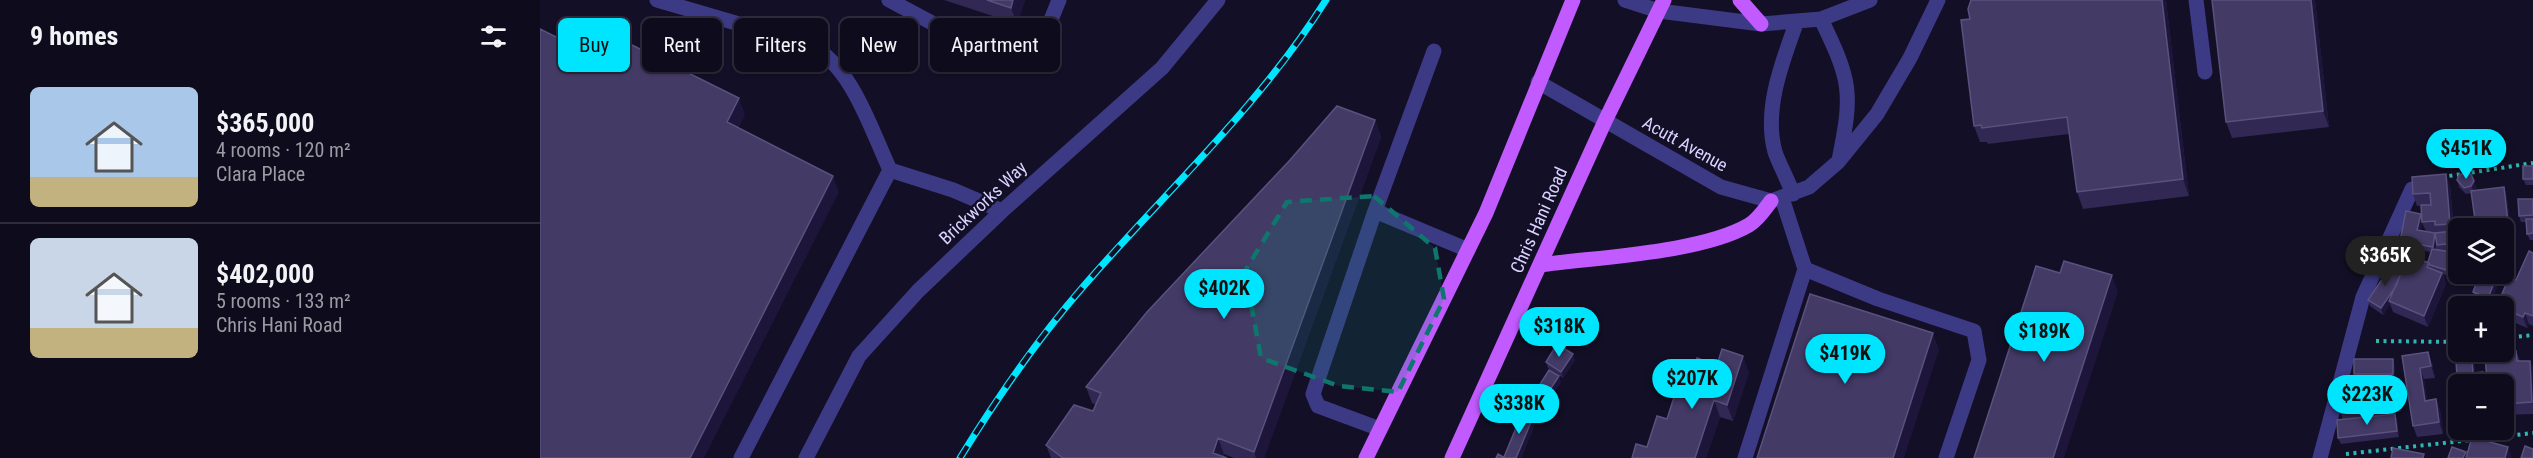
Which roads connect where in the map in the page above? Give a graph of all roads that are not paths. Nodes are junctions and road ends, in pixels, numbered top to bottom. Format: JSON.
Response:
{"nodes":[{"id":1,"x":657,"y":0,"type":"edge"},
{"id":2,"x":890,"y":0,"type":"edge"},
{"id":3,"x":1059,"y":0,"type":"edge"},
{"id":4,"x":1218,"y":0,"type":"edge"},
{"id":5,"x":1573,"y":0,"type":"edge"},
{"id":6,"x":1625,"y":0,"type":"edge"},
{"id":7,"x":1740,"y":0,"type":"edge"},
{"id":8,"x":1870,"y":0,"type":"edge"},
{"id":9,"x":1938,"y":0,"type":"edge"},
{"id":10,"x":2196,"y":0,"type":"edge"},
{"id":11,"x":1662,"y":5,"type":"edge"},
{"id":12,"x":1821,"y":19,"type":"junction"},
{"id":13,"x":1797,"y":21,"type":"junction"},
{"id":14,"x":1761,"y":24,"type":"junction"},
{"id":15,"x":1434,"y":51,"type":"dead end"},
{"id":16,"x":2205,"y":72,"type":"dead end"},
{"id":17,"x":1538,"y":82,"type":"junction"},
{"id":18,"x":1605,"y":122,"type":"junction"},
{"id":19,"x":1838,"y":162,"type":"junction"},
{"id":20,"x":890,"y":170,"type":"junction"},
{"id":21,"x":2412,"y":189,"type":"edge"},
{"id":22,"x":1782,"y":198,"type":"junction"},
{"id":23,"x":1002,"y":211,"type":"junction"},
{"id":24,"x":1374,"y":211,"type":"junction"},
{"id":25,"x":1468,"y":249,"type":"junction"},
{"id":26,"x":1540,"y":265,"type":"junction"},
{"id":27,"x":1805,"y":269,"type":"junction"},
{"id":28,"x":1380,"y":429,"type":"junction"},
{"id":29,"x":741,"y":458,"type":"edge"},
{"id":30,"x":806,"y":458,"type":"edge"},
{"id":31,"x":1366,"y":458,"type":"edge"},
{"id":32,"x":1452,"y":458,"type":"edge"},
{"id":33,"x":1746,"y":458,"type":"edge"},
{"id":34,"x":1946,"y":458,"type":"edge"},
{"id":35,"x":2320,"y":458,"type":"edge"}],
"edges":[{"from":1,"to":20,"type":"street"},
{"from":2,"to":3,"type":"street"},
{"from":4,"to":23,"type":"street","name":"Brickworks Way"},
{"from":5,"to":17,"type":"main road"},
{"from":6,"to":11,"type":"street"},
{"from":7,"to":14,"type":"main road"},
{"from":8,"to":12,"type":"street"},
{"from":9,"to":19,"type":"street"},
{"from":10,"to":16,"type":"street"},
{"from":11,"to":14,"type":"street"},
{"from":11,"to":18,"type":"main road","name":"Chris Hani Road"},
{"from":12,"to":13,"type":"street"},
{"from":12,"to":19,"type":"street"},
{"from":13,"to":14,"type":"street"},
{"from":13,"to":22,"type":"street"},
{"from":15,"to":24,"type":"street"},
{"from":17,"to":18,"type":"street","name":"Acutt Avenue"},
{"from":17,"to":25,"type":"main road"},
{"from":18,"to":22,"type":"street","name":"Acutt Avenue"},
{"from":18,"to":26,"type":"main road","name":"Chris Hani Road"},
{"from":19,"to":22,"type":"street"},
{"from":20,"to":23,"type":"street"},
{"from":20,"to":29,"type":"street"},
{"from":21,"to":35,"type":"street"},
{"from":22,"to":26,"type":"main road"},
{"from":22,"to":27,"type":"street"},
{"from":23,"to":30,"type":"street","name":"Brickworks Way"},
{"from":24,"to":25,"type":"street"},
{"from":24,"to":28,"type":"street"},
{"from":25,"to":28,"type":"main road"},
{"from":26,"to":32,"type":"main road","name":"Chris Hani Road"},
{"from":27,"to":33,"type":"street"},
{"from":27,"to":34,"type":"street"},
{"from":28,"to":31,"type":"main road"}]}
